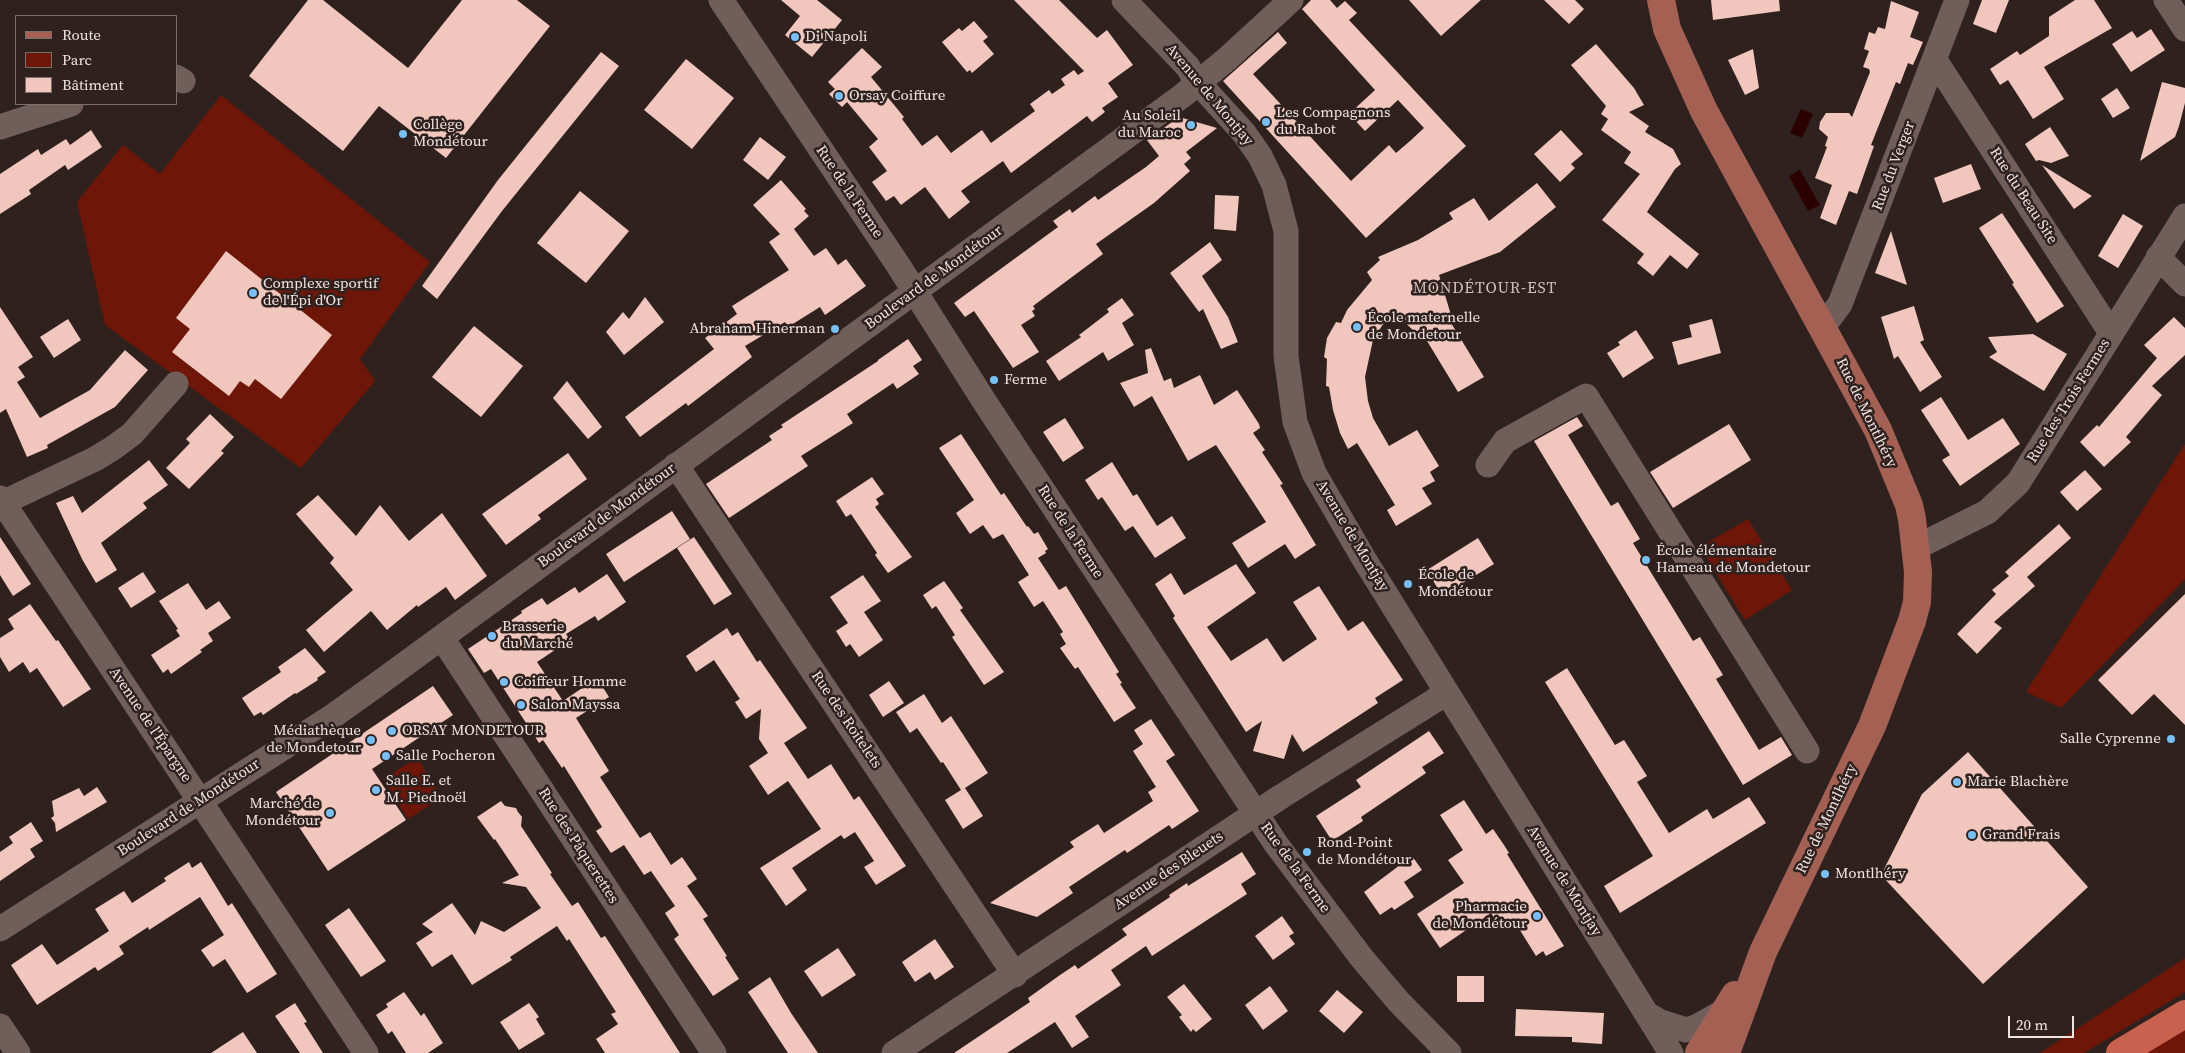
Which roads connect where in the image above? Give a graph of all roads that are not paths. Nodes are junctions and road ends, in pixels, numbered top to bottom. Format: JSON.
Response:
{"nodes":[{"id":1,"x":721,"y":0,"type":"edge"},
{"id":2,"x":1124,"y":0,"type":"edge"},
{"id":3,"x":1291,"y":0,"type":"edge"},
{"id":4,"x":1661,"y":0,"type":"edge"},
{"id":5,"x":1957,"y":0,"type":"edge"},
{"id":6,"x":2166,"y":0,"type":"edge"},
{"id":7,"x":2185,"y":29,"type":"edge"},
{"id":8,"x":1935,"y":60,"type":"junction"},
{"id":9,"x":1198,"y":81,"type":"junction"},
{"id":10,"x":68,"y":105,"type":"edge"},
{"id":11,"x":0,"y":127,"type":"edge"},
{"id":12,"x":2185,"y":216,"type":"edge"},
{"id":13,"x":2158,"y":257,"type":"junction"},
{"id":14,"x":2185,"y":284,"type":"edge"},
{"id":15,"x":915,"y":293,"type":"junction"},
{"id":16,"x":1823,"y":327,"type":"junction"},
{"id":17,"x":2111,"y":333,"type":"junction"},
{"id":18,"x":176,"y":384,"type":"dead end"},
{"id":19,"x":676,"y":465,"type":"junction"},
{"id":20,"x":1488,"y":466,"type":"dead end"},
{"id":21,"x":1,"y":501,"type":"edge"},
{"id":22,"x":1915,"y":548,"type":"junction"},
{"id":23,"x":442,"y":638,"type":"junction"},
{"id":24,"x":1446,"y":692,"type":"junction"},
{"id":25,"x":1807,"y":752,"type":"dead end"},
{"id":26,"x":201,"y":801,"type":"junction"},
{"id":27,"x":1256,"y":813,"type":"junction"},
{"id":28,"x":0,"y":929,"type":"edge"},
{"id":29,"x":1762,"y":952,"type":"junction"},
{"id":30,"x":1015,"y":975,"type":"junction"},
{"id":31,"x":1724,"y":1011,"type":"junction"},
{"id":32,"x":1647,"y":1014,"type":"junction"},
{"id":33,"x":2185,"y":1014,"type":"edge"},
{"id":34,"x":0,"y":1026,"type":"edge"},
{"id":35,"x":2185,"y":1026,"type":"edge"},
{"id":36,"x":1447,"y":1051,"type":"edge"},
{"id":37,"x":18,"y":1053,"type":"edge"},
{"id":38,"x":366,"y":1053,"type":"edge"},
{"id":39,"x":714,"y":1053,"type":"edge"},
{"id":40,"x":894,"y":1053,"type":"edge"},
{"id":41,"x":1671,"y":1053,"type":"edge"},
{"id":42,"x":1699,"y":1053,"type":"edge"},
{"id":43,"x":1726,"y":1053,"type":"edge"},
{"id":44,"x":2120,"y":1053,"type":"edge"},
{"id":45,"x":2156,"y":1053,"type":"edge"}],
"edges":[{"from":1,"to":15,"type":"street","name":"Rue de la Ferme"},
{"from":2,"to":9,"type":"street","name":"Avenue de Montjay"},
{"from":3,"to":9,"type":"street","name":"Boulevard de Mondétour"},
{"from":4,"to":16,"type":"main road","name":"Rue de Montlhéry"},
{"from":5,"to":8,"type":"street","name":"Rue du Verger"},
{"from":6,"to":7,"type":"street"},
{"from":8,"to":16,"type":"street","name":"Rue du Verger"},
{"from":8,"to":17,"type":"street","name":"Rue du Beau Site"},
{"from":9,"to":15,"type":"street","name":"Boulevard de Mondétour"},
{"from":9,"to":24,"type":"street","name":"Avenue de Montjay"},
{"from":10,"to":11,"type":"street"},
{"from":12,"to":13,"type":"street","name":"Rue des Trois Fermes"},
{"from":13,"to":14,"type":"street"},
{"from":13,"to":17,"type":"street","name":"Rue des Trois Fermes"},
{"from":15,"to":19,"type":"street","name":"Boulevard de Mondétour"},
{"from":15,"to":27,"type":"street","name":"Rue de la Ferme"},
{"from":16,"to":22,"type":"main road","name":"Rue de Montlhéry"},
{"from":17,"to":22,"type":"street","name":"Rue des Trois Fermes"},
{"from":18,"to":21,"type":"street"},
{"from":19,"to":23,"type":"street","name":"Boulevard de Mondétour"},
{"from":19,"to":30,"type":"street","name":"Rue des Roitelets"},
{"from":20,"to":25,"type":"street"},
{"from":21,"to":26,"type":"street","name":"Avenue de l'Épargne"},
{"from":22,"to":29,"type":"main road","name":"Rue de Montlhéry"},
{"from":23,"to":26,"type":"street","name":"Boulevard de Mondétour"},
{"from":23,"to":39,"type":"street","name":"Rue des Pâquerettes"},
{"from":24,"to":27,"type":"street","name":"Avenue des Bleuets"},
{"from":24,"to":32,"type":"street","name":"Avenue de Montjay"},
{"from":26,"to":28,"type":"street","name":"Boulevard de Mondétour"},
{"from":26,"to":38,"type":"street","name":"Avenue de l'Épargne"},
{"from":27,"to":30,"type":"street","name":"Avenue des Bleuets"},
{"from":27,"to":36,"type":"street","name":"Rue de la Ferme"},
{"from":29,"to":31,"type":"main road","name":"Rue de Montlhéry"},
{"from":29,"to":43,"type":"main road","name":"Rue de Montlhéry"},
{"from":30,"to":40,"type":"street","name":"Avenue des Bleuets"},
{"from":31,"to":32,"type":"street"},
{"from":31,"to":42,"type":"main road","name":"Rue de Montlhéry"},
{"from":32,"to":41,"type":"street","name":"Avenue de Montjay"},
{"from":33,"to":44,"type":"highway"},
{"from":34,"to":37,"type":"street"},
{"from":35,"to":45,"type":"highway"}]}
